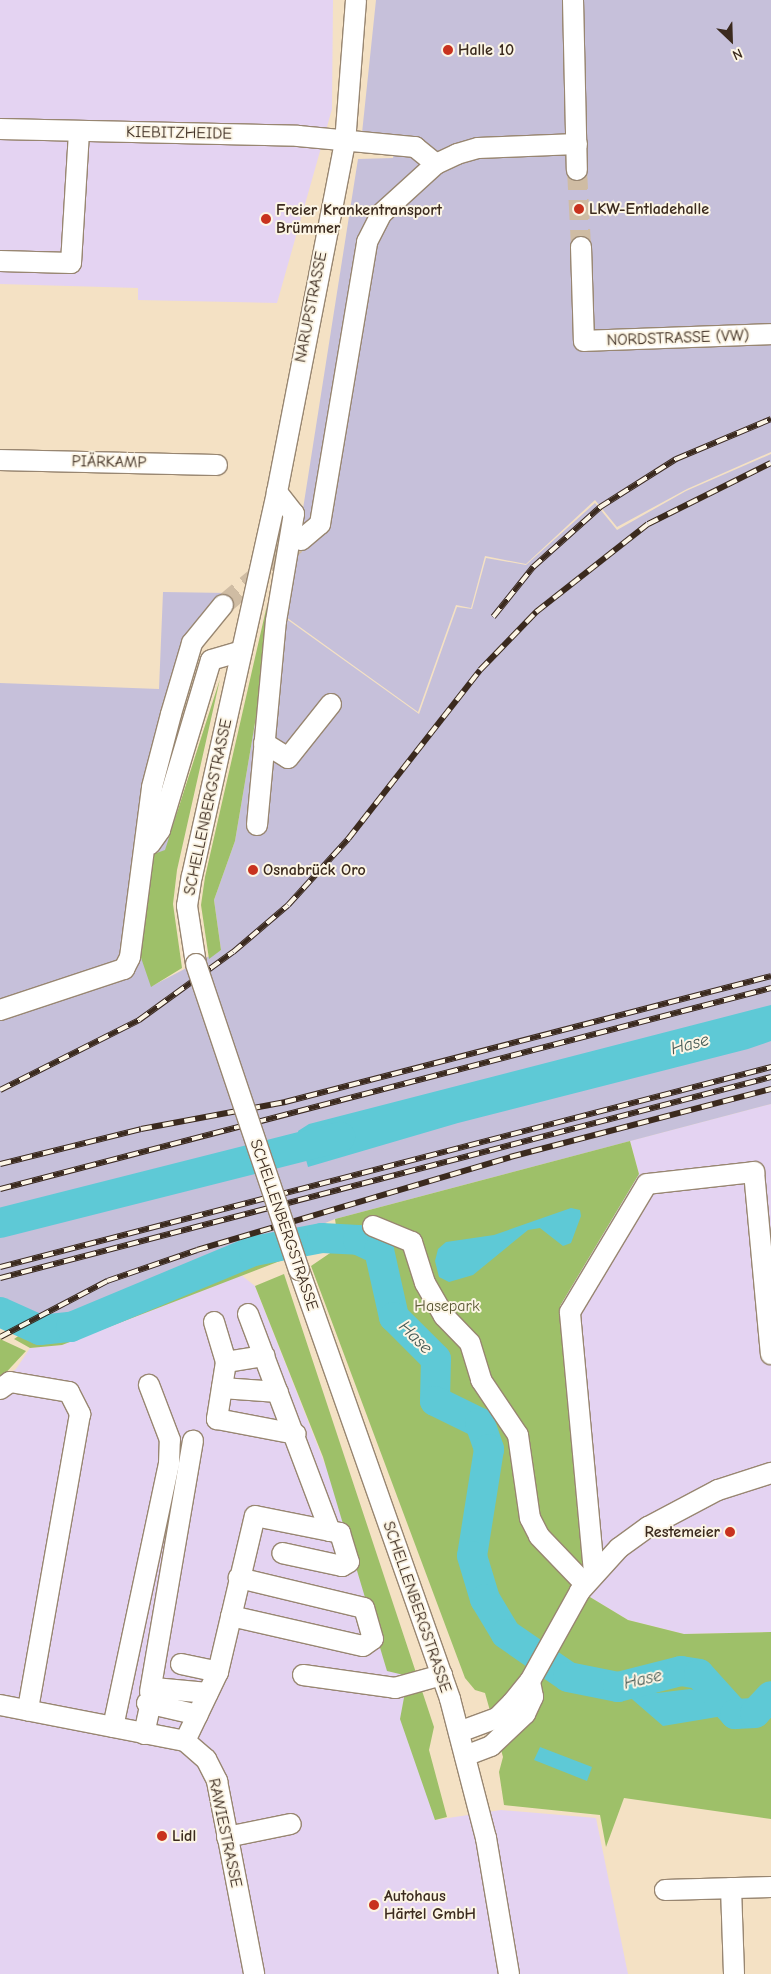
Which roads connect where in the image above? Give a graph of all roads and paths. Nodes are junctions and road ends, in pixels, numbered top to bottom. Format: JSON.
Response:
{"nodes":[{"id":1,"x":356,"y":0,"type":"edge"},
{"id":2,"x":573,"y":0,"type":"edge"},
{"id":3,"x":0,"y":129,"type":"edge"},
{"id":4,"x":79,"y":131,"type":"junction"},
{"id":5,"x":351,"y":143,"type":"junction"},
{"id":6,"x":577,"y":144,"type":"junction"},
{"id":7,"x":436,"y":164,"type":"junction"},
{"id":8,"x":577,"y":170,"type":"tunnel mouth"},
{"id":9,"x":581,"y":247,"type":"tunnel mouth"},
{"id":10,"x":0,"y":261,"type":"edge"},
{"id":11,"x":771,"y":334,"type":"edge"},
{"id":12,"x":0,"y":460,"type":"edge"},
{"id":13,"x":217,"y":465,"type":"dead end"},
{"id":14,"x":282,"y":466,"type":"joint"},
{"id":15,"x":277,"y":492,"type":"junction"},
{"id":16,"x":301,"y":540,"type":"tunnel mouth"},
{"id":17,"x":223,"y":606,"type":"tunnel mouth"},
{"id":18,"x":242,"y":651,"type":"junction"},
{"id":19,"x":331,"y":704,"type":"dead end"},
{"id":20,"x":264,"y":743,"type":"junction"},
{"id":21,"x":256,"y":824,"type":"dead end"},
{"id":22,"x":146,"y":848,"type":"junction"},
{"id":23,"x":0,"y":1010,"type":"edge"},
{"id":24,"x":763,"y":1172,"type":"edge"},
{"id":25,"x":373,"y":1226,"type":"dead end"},
{"id":26,"x":248,"y":1314,"type":"dead end"},
{"id":27,"x":214,"y":1322,"type":"dead end"},
{"id":28,"x":771,"y":1354,"type":"edge"},
{"id":29,"x":265,"y":1356,"type":"junction"},
{"id":30,"x":226,"y":1362,"type":"junction"},
{"id":31,"x":149,"y":1385,"type":"dead end"},
{"id":32,"x":222,"y":1388,"type":"junction"},
{"id":33,"x":0,"y":1389,"type":"edge"},
{"id":34,"x":278,"y":1392,"type":"junction"},
{"id":35,"x":296,"y":1434,"type":"junction"},
{"id":36,"x":193,"y":1440,"type":"dead end"},
{"id":37,"x":771,"y":1473,"type":"edge"},
{"id":38,"x":330,"y":1531,"type":"junction"},
{"id":39,"x":282,"y":1553,"type":"dead end"},
{"id":40,"x":239,"y":1578,"type":"junction"},
{"id":41,"x":590,"y":1578,"type":"junction"},
{"id":42,"x":231,"y":1616,"type":"junction"},
{"id":43,"x":181,"y":1664,"type":"dead end"},
{"id":44,"x":218,"y":1672,"type":"junction"},
{"id":45,"x":442,"y":1674,"type":"junction"},
{"id":46,"x":302,"y":1675,"type":"dead end"},
{"id":47,"x":530,"y":1682,"type":"junction"},
{"id":48,"x":208,"y":1694,"type":"junction"},
{"id":49,"x":149,"y":1697,"type":"junction"},
{"id":50,"x":0,"y":1705,"type":"edge"},
{"id":51,"x":28,"y":1710,"type":"junction"},
{"id":52,"x":198,"y":1715,"type":"junction"},
{"id":53,"x":102,"y":1730,"type":"junction"},
{"id":54,"x":458,"y":1732,"type":"junction"},
{"id":55,"x":144,"y":1734,"type":"junction"},
{"id":56,"x":185,"y":1741,"type":"junction"},
{"id":57,"x":465,"y":1756,"type":"junction"},
{"id":58,"x":291,"y":1824,"type":"dead end"},
{"id":59,"x":227,"y":1838,"type":"junction"},
{"id":60,"x":771,"y":1887,"type":"edge"},
{"id":61,"x":731,"y":1888,"type":"junction"},
{"id":62,"x":665,"y":1890,"type":"dead end"},
{"id":63,"x":254,"y":1974,"type":"edge"},
{"id":64,"x":509,"y":1974,"type":"edge"},
{"id":65,"x":734,"y":1974,"type":"edge"}],
"edges":[{"from":1,"to":5,"type":"street","name":"NARUPSTRASSE"},
{"from":2,"to":6,"type":"street"},
{"from":3,"to":4,"type":"street","name":"KIEBITZHEIDE"},
{"from":4,"to":5,"type":"street","name":"KIEBITZHEIDE"},
{"from":4,"to":10,"type":"street"},
{"from":5,"to":7,"type":"street","name":"KIEBITZHEIDE"},
{"from":5,"to":14,"type":"street","name":"NARUPSTRASSE"},
{"from":6,"to":7,"type":"street"},
{"from":6,"to":8,"type":"street"},
{"from":7,"to":16,"type":"street"},
{"from":9,"to":11,"type":"street","name":"NORDSTRASSE (VW)"},
{"from":12,"to":13,"type":"street","name":"PIÄRKAMP"},
{"from":14,"to":15,"type":"street","name":"SCHELLENBERGSTRASSE"},
{"from":15,"to":18,"type":"street","name":"SCHELLENBERGSTRASSE"},
{"from":15,"to":20,"type":"street"},
{"from":17,"to":22,"type":"street"},
{"from":18,"to":22,"type":"street"},
{"from":18,"to":45,"type":"street","name":"SCHELLENBERGSTRASSE","bridge":true},
{"from":19,"to":20,"type":"street"},
{"from":20,"to":21,"type":"street"},
{"from":22,"to":23,"type":"street"},
{"from":24,"to":28,"type":"street"},
{"from":24,"to":41,"type":"street"},
{"from":25,"to":41,"type":"street"},
{"from":26,"to":29,"type":"street"},
{"from":27,"to":30,"type":"street"},
{"from":29,"to":30,"type":"street"},
{"from":29,"to":34,"type":"street"},
{"from":30,"to":32,"type":"street"},
{"from":31,"to":53,"type":"street"},
{"from":32,"to":34,"type":"street"},
{"from":32,"to":35,"type":"street"},
{"from":33,"to":51,"type":"street"},
{"from":34,"to":35,"type":"street"},
{"from":35,"to":38,"type":"street"},
{"from":36,"to":49,"type":"street"},
{"from":37,"to":41,"type":"street"},
{"from":38,"to":39,"type":"street"},
{"from":38,"to":40,"type":"street"},
{"from":40,"to":42,"type":"street"},
{"from":40,"to":42,"type":"street"},
{"from":41,"to":47,"type":"street"},
{"from":42,"to":44,"type":"street"},
{"from":43,"to":44,"type":"street"},
{"from":44,"to":48,"type":"street"},
{"from":45,"to":46,"type":"street"},
{"from":45,"to":54,"type":"street","name":"SCHELLENBERGSTRASSE"},
{"from":47,"to":54,"type":"street"},
{"from":47,"to":57,"type":"street"},
{"from":48,"to":49,"type":"street"},
{"from":48,"to":52,"type":"street"},
{"from":49,"to":52,"type":"street"},
{"from":49,"to":55,"type":"street"},
{"from":50,"to":51,"type":"street"},
{"from":51,"to":53,"type":"street"},
{"from":52,"to":56,"type":"street"},
{"from":53,"to":55,"type":"street"},
{"from":54,"to":57,"type":"street","name":"SCHELLENBERGSTRASSE"},
{"from":55,"to":56,"type":"street"},
{"from":56,"to":59,"type":"street","name":"RAWIESTRASSE"},
{"from":57,"to":64,"type":"street","name":"SCHELLENBERGSTRASSE"},
{"from":58,"to":59,"type":"street"},
{"from":59,"to":63,"type":"street","name":"RAWIESTRASSE"},
{"from":60,"to":61,"type":"street"},
{"from":61,"to":62,"type":"street"},
{"from":61,"to":65,"type":"street"}]}
